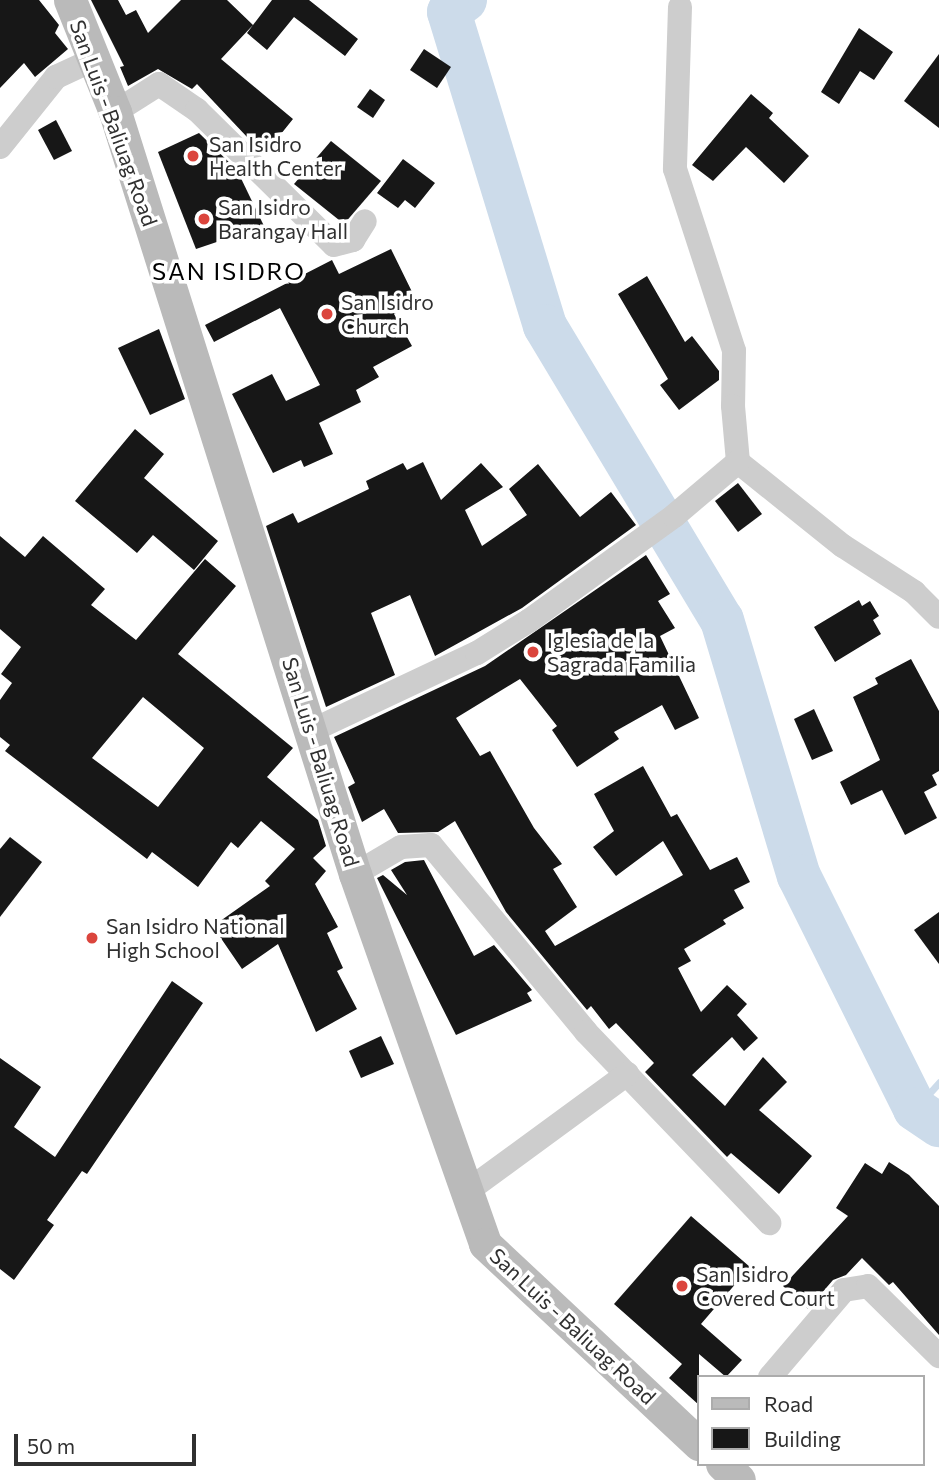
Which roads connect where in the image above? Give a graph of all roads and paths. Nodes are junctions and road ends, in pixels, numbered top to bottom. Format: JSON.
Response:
{"nodes":[{"id":1,"x":70,"y":0,"type":"edge"},
{"id":2,"x":680,"y":7,"type":"dead end"},
{"id":3,"x":95,"y":59,"type":"junction"},
{"id":4,"x":115,"y":112,"type":"junction"},
{"id":5,"x":0,"y":147,"type":"edge"},
{"id":6,"x":365,"y":220,"type":"dead end"},
{"id":7,"x":738,"y":462,"type":"junction"},
{"id":8,"x":939,"y":617,"type":"edge"},
{"id":9,"x":313,"y":730,"type":"junction"},
{"id":10,"x":355,"y":874,"type":"junction"},
{"id":11,"x":627,"y":1074,"type":"junction"},
{"id":12,"x":466,"y":1192,"type":"junction"},
{"id":13,"x":769,"y":1223,"type":"dead end"},
{"id":14,"x":939,"y":1356,"type":"edge"},
{"id":15,"x":772,"y":1375,"type":"edge"},
{"id":16,"x":698,"y":1443,"type":"edge"},
{"id":17,"x":724,"y":1466,"type":"edge"},
{"id":18,"x":740,"y":1480,"type":"edge"}],
"edges":[{"from":1,"to":3,"type":"main road","name":"San Luis - Baliuag Road"},
{"from":2,"to":7,"type":"street"},
{"from":3,"to":4,"type":"main road","name":"San Luis - Baliuag Road"},
{"from":3,"to":5,"type":"street"},
{"from":4,"to":6,"type":"street"},
{"from":4,"to":9,"type":"main road","name":"San Luis - Baliuag Road"},
{"from":7,"to":8,"type":"street"},
{"from":7,"to":9,"type":"street"},
{"from":9,"to":10,"type":"main road","name":"San Luis - Baliuag Road"},
{"from":10,"to":11,"type":"street"},
{"from":10,"to":12,"type":"main road","name":"San Luis - Baliuag Road"},
{"from":11,"to":12,"type":"street"},
{"from":11,"to":13,"type":"street"},
{"from":12,"to":16,"type":"main road","name":"San Luis - Baliuag Road"},
{"from":14,"to":15,"type":"street"},
{"from":17,"to":18,"type":"main road"}]}
